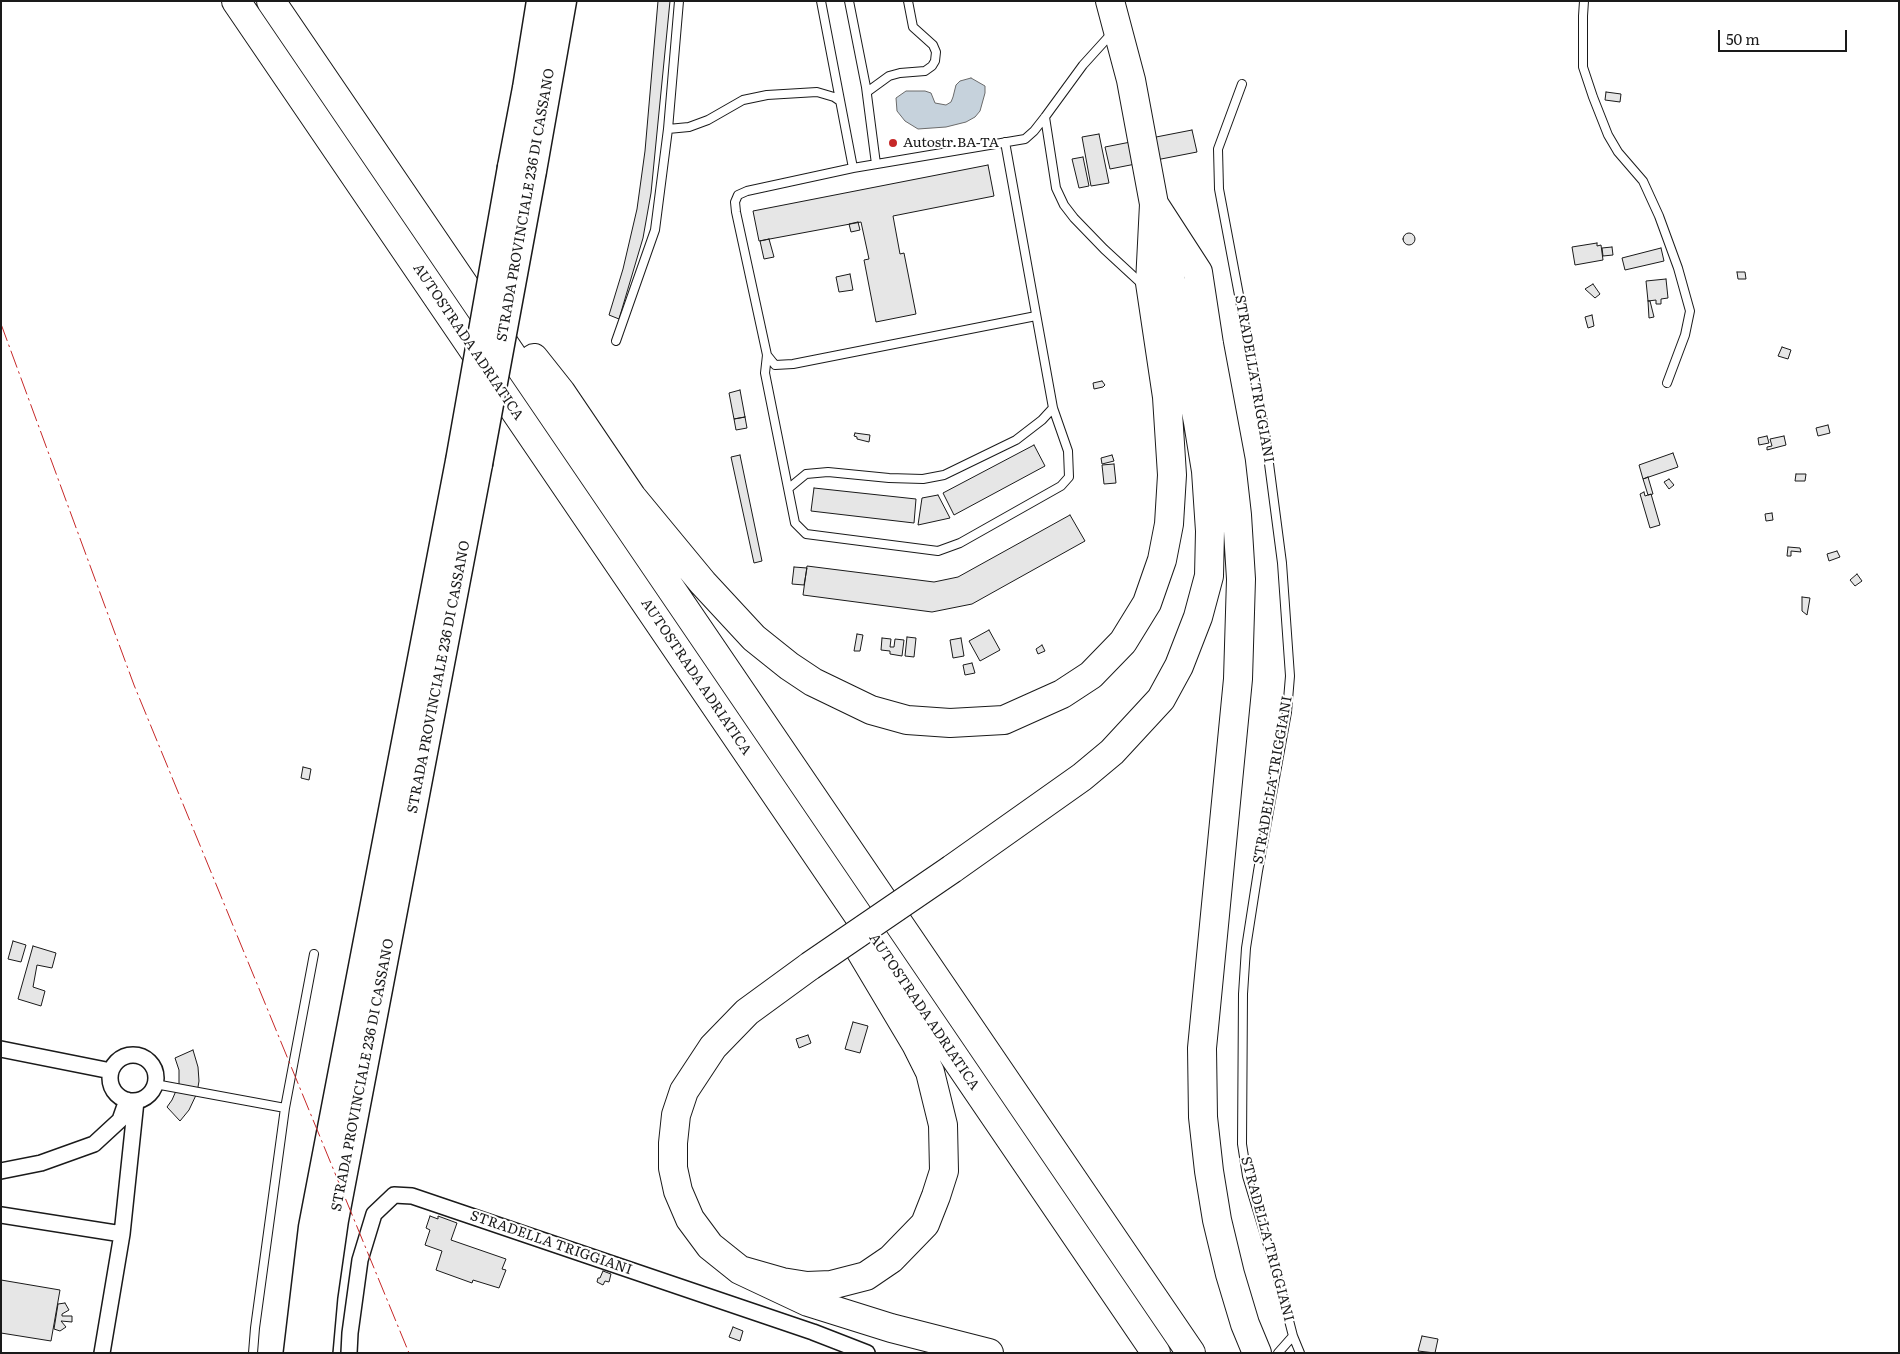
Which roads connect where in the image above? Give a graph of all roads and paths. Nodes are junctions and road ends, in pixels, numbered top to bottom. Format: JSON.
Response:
{"nodes":[{"id":1,"x":236,"y":1,"type":"edge"},
{"id":2,"x":271,"y":1,"type":"edge"},
{"id":3,"x":540,"y":1,"type":"edge"},
{"id":4,"x":563,"y":1,"type":"edge"},
{"id":5,"x":679,"y":1,"type":"edge"},
{"id":6,"x":821,"y":1,"type":"edge"},
{"id":7,"x":849,"y":1,"type":"edge"},
{"id":8,"x":908,"y":1,"type":"edge"},
{"id":9,"x":1110,"y":1,"type":"edge"},
{"id":10,"x":1584,"y":1,"type":"edge"},
{"id":11,"x":1118,"y":27,"type":"junction"},
{"id":12,"x":1242,"y":84,"type":"dead end"},
{"id":13,"x":867,"y":92,"type":"junction"},
{"id":14,"x":840,"y":101,"type":"junction"},
{"id":15,"x":1045,"y":117,"type":"junction"},
{"id":16,"x":668,"y":130,"type":"junction"},
{"id":17,"x":1006,"y":142,"type":"junction"},
{"id":18,"x":876,"y":164,"type":"junction"},
{"id":19,"x":853,"y":168,"type":"junction"},
{"id":20,"x":522,"y":169,"type":"junction"},
{"id":21,"x":1154,"y":204,"type":"junction"},
{"id":22,"x":442,"y":252,"type":"junction"},
{"id":23,"x":1152,"y":294,"type":"junction"},
{"id":24,"x":1036,"y":316,"type":"junction"},
{"id":25,"x":616,"y":341,"type":"dead end"},
{"id":26,"x":767,"y":356,"type":"junction"},
{"id":27,"x":1667,"y":383,"type":"dead end"},
{"id":28,"x":1053,"y":408,"type":"junction"},
{"id":29,"x":469,"y":463,"type":"junction"},
{"id":30,"x":789,"y":488,"type":"junction"},
{"id":31,"x":708,"y":696,"type":"junction"},
{"id":32,"x":314,"y":954,"type":"dead end"},
{"id":33,"x":1,"y":1049,"type":"edge"},
{"id":34,"x":111,"y":1071,"type":"junction"},
{"id":35,"x":155,"y":1084,"type":"junction"},
{"id":36,"x":131,"y":1100,"type":"junction"},
{"id":37,"x":285,"y":1108,"type":"junction"},
{"id":38,"x":1,"y":1171,"type":"edge"},
{"id":39,"x":1,"y":1215,"type":"edge"},
{"id":40,"x":122,"y":1234,"type":"junction"},
{"id":41,"x":740,"y":1270,"type":"junction"},
{"id":42,"x":1293,"y":1336,"type":"junction"},
{"id":43,"x":102,"y":1353,"type":"edge"},
{"id":44,"x":253,"y":1353,"type":"edge"},
{"id":45,"x":297,"y":1353,"type":"edge"},
{"id":46,"x":319,"y":1353,"type":"edge"},
{"id":47,"x":349,"y":1353,"type":"edge"},
{"id":48,"x":867,"y":1353,"type":"edge"},
{"id":49,"x":990,"y":1353,"type":"edge"},
{"id":50,"x":1156,"y":1353,"type":"edge"},
{"id":51,"x":1191,"y":1353,"type":"edge"},
{"id":52,"x":1257,"y":1353,"type":"edge"},
{"id":53,"x":1278,"y":1353,"type":"edge"},
{"id":54,"x":1300,"y":1353,"type":"edge"}],
"edges":[{"from":1,"to":31,"type":"highway","name":"AUTOSTRADA ADRIATICA"},
{"from":2,"to":22,"type":"highway","name":"AUTOSTRADA ADRIATICA"},
{"from":3,"to":20,"type":"highway","name":"STRADA PROVINCIALE 236 DI CASSANO"},
{"from":4,"to":20,"type":"highway","name":"STRADA PROVINCIALE 236 DI CASSANO"},
{"from":5,"to":16,"type":"lane"},
{"from":6,"to":14,"type":"lane"},
{"from":7,"to":13,"type":"lane"},
{"from":8,"to":13,"type":"lane"},
{"from":9,"to":11,"type":"highway"},
{"from":10,"to":27,"type":"lane"},
{"from":11,"to":15,"type":"lane"},
{"from":11,"to":21,"type":"highway"},
{"from":12,"to":42,"type":"lane","name":"STRADELLA TRIGGIANI"},
{"from":13,"to":18,"type":"lane"},
{"from":14,"to":16,"type":"lane"},
{"from":14,"to":19,"type":"lane"},
{"from":15,"to":17,"type":"lane"},
{"from":15,"to":23,"type":"lane"},
{"from":16,"to":25,"type":"lane"},
{"from":17,"to":18,"type":"lane"},
{"from":17,"to":24,"type":"lane"},
{"from":18,"to":19,"type":"lane"},
{"from":19,"to":26,"type":"lane"},
{"from":20,"to":29,"type":"highway","name":"STRADA PROVINCIALE 236 DI CASSANO","bridge":true},
{"from":21,"to":23,"type":"highway"},
{"from":21,"to":41,"type":"highway","bridge":true},
{"from":21,"to":52,"type":"highway"},
{"from":22,"to":23,"type":"highway"},
{"from":22,"to":51,"type":"highway","name":"AUTOSTRADA ADRIATICA"},
{"from":24,"to":26,"type":"lane"},
{"from":24,"to":28,"type":"lane"},
{"from":26,"to":30,"type":"lane"},
{"from":28,"to":30,"type":"lane"},
{"from":28,"to":30,"type":"lane"},
{"from":29,"to":45,"type":"highway","name":"STRADA PROVINCIALE 236 DI CASSANO"},
{"from":29,"to":46,"type":"highway","name":"STRADA PROVINCIALE 236 DI CASSANO"},
{"from":31,"to":41,"type":"highway"},
{"from":31,"to":50,"type":"highway","name":"AUTOSTRADA ADRIATICA"},
{"from":32,"to":37,"type":"lane"},
{"from":33,"to":34,"type":"street"},
{"from":34,"to":35,"type":"street"},
{"from":34,"to":36,"type":"street"},
{"from":35,"to":36,"type":"street"},
{"from":35,"to":37,"type":"lane"},
{"from":36,"to":38,"type":"street"},
{"from":36,"to":40,"type":"street"},
{"from":37,"to":44,"type":"lane"},
{"from":39,"to":40,"type":"street"},
{"from":40,"to":43,"type":"street"},
{"from":41,"to":49,"type":"highway"},
{"from":42,"to":53,"type":"lane","name":"STRADELLA TRIGGIANI"},
{"from":42,"to":54,"type":"lane"},
{"from":47,"to":48,"type":"street","name":"STRADELLA TRIGGIANI"}]}
